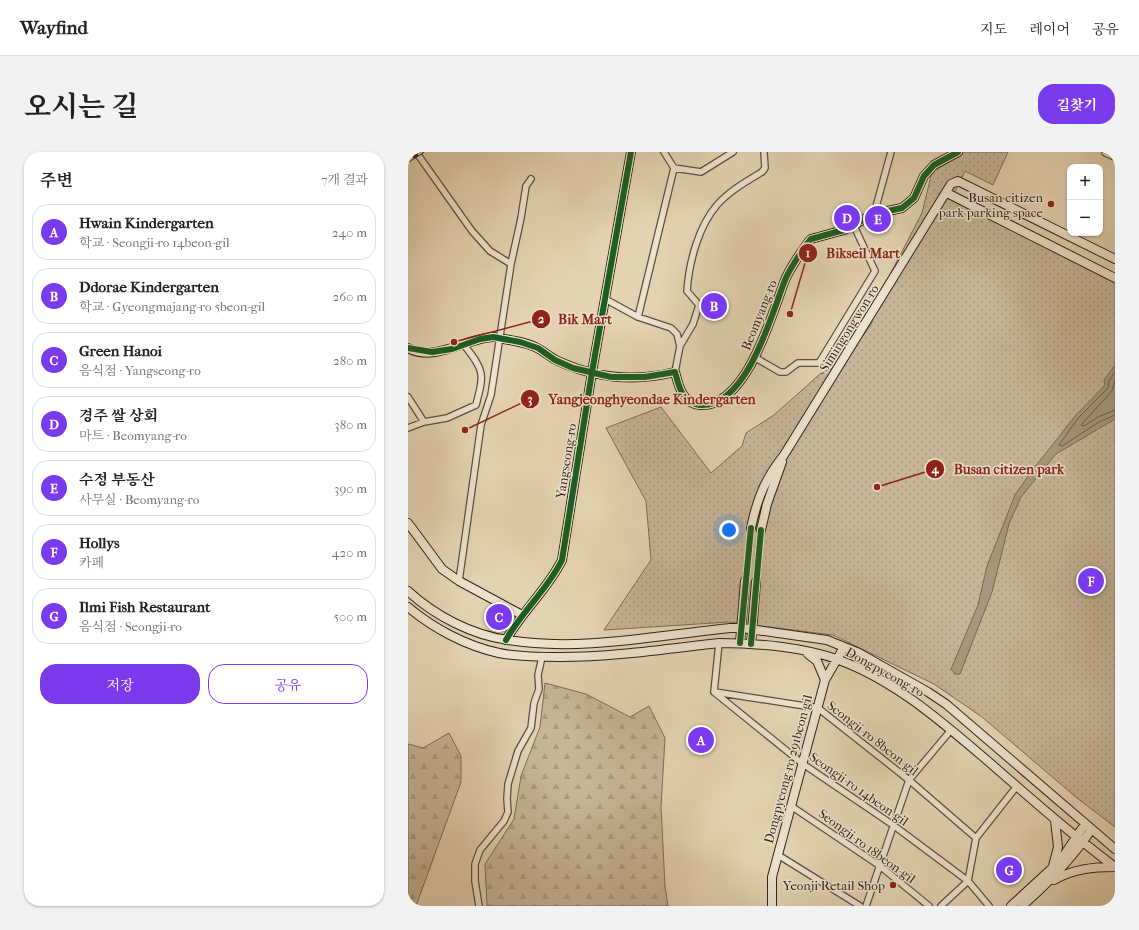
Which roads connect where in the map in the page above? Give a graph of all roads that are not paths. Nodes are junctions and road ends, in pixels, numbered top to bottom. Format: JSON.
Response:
{"nodes":[{"id":1,"x":416,"y":152,"type":"edge"},
{"id":2,"x":631,"y":152,"type":"edge"},
{"id":3,"x":664,"y":152,"type":"edge"},
{"id":4,"x":734,"y":152,"type":"edge"},
{"id":5,"x":764,"y":152,"type":"edge"},
{"id":6,"x":891,"y":152,"type":"edge"},
{"id":7,"x":958,"y":152,"type":"edge"},
{"id":8,"x":1106,"y":152,"type":"edge"},
{"id":9,"x":1115,"y":156,"type":"edge"},
{"id":10,"x":674,"y":168,"type":"junction"},
{"id":11,"x":530,"y":179,"type":"dead end"},
{"id":12,"x":947,"y":193,"type":"junction"},
{"id":13,"x":874,"y":214,"type":"junction"},
{"id":14,"x":854,"y":226,"type":"junction"},
{"id":15,"x":1115,"y":259,"type":"edge"},
{"id":16,"x":511,"y":264,"type":"junction"},
{"id":17,"x":1115,"y":278,"type":"edge"},
{"id":18,"x":605,"y":299,"type":"junction"},
{"id":19,"x":638,"y":318,"type":"junction"},
{"id":20,"x":494,"y":337,"type":"dead end"},
{"id":21,"x":504,"y":339,"type":"dead end"},
{"id":22,"x":464,"y":345,"type":"junction"},
{"id":23,"x":680,"y":346,"type":"junction"},
{"id":24,"x":408,"y":348,"type":"edge"},
{"id":25,"x":754,"y":357,"type":"junction"},
{"id":26,"x":592,"y":372,"type":"junction"},
{"id":27,"x":675,"y":372,"type":"junction"},
{"id":28,"x":408,"y":397,"type":"edge"},
{"id":29,"x":476,"y":405,"type":"junction"},
{"id":30,"x":487,"y":408,"type":"junction"},
{"id":31,"x":424,"y":422,"type":"junction"},
{"id":32,"x":408,"y":428,"type":"edge"},
{"id":33,"x":784,"y":455,"type":"junction"},
{"id":34,"x":408,"y":522,"type":"edge"},
{"id":35,"x":751,"y":528,"type":"tunnel mouth"},
{"id":36,"x":761,"y":530,"type":"tunnel mouth"},
{"id":37,"x":459,"y":581,"type":"junction"},
{"id":38,"x":745,"y":581,"type":"tunnel mouth"},
{"id":39,"x":756,"y":582,"type":"tunnel mouth"},
{"id":40,"x":408,"y":592,"type":"edge"},
{"id":41,"x":408,"y":607,"type":"edge"},
{"id":42,"x":522,"y":615,"type":"junction"},
{"id":43,"x":742,"y":628,"type":"junction"},
{"id":44,"x":752,"y":630,"type":"junction"},
{"id":45,"x":506,"y":640,"type":"junction"},
{"id":46,"x":720,"y":643,"type":"junction"},
{"id":47,"x":740,"y":643,"type":"junction"},
{"id":48,"x":750,"y":644,"type":"junction"},
{"id":49,"x":844,"y":647,"type":"junction"},
{"id":50,"x":804,"y":651,"type":"junction"},
{"id":51,"x":542,"y":657,"type":"junction"},
{"id":52,"x":838,"y":659,"type":"junction"},
{"id":53,"x":825,"y":680,"type":"junction"},
{"id":54,"x":714,"y":692,"type":"junction"},
{"id":55,"x":818,"y":708,"type":"junction"},
{"id":56,"x":951,"y":730,"type":"junction"},
{"id":57,"x":803,"y":764,"type":"junction"},
{"id":58,"x":909,"y":780,"type":"junction"},
{"id":59,"x":1017,"y":786,"type":"junction"},
{"id":60,"x":791,"y":806,"type":"junction"},
{"id":61,"x":1055,"y":820,"type":"junction"},
{"id":62,"x":1085,"y":824,"type":"junction"},
{"id":63,"x":893,"y":825,"type":"junction"},
{"id":64,"x":1091,"y":830,"type":"junction"},
{"id":65,"x":1076,"y":837,"type":"junction"},
{"id":66,"x":976,"y":838,"type":"junction"},
{"id":67,"x":1083,"y":842,"type":"junction"},
{"id":68,"x":1115,"y":849,"type":"edge"},
{"id":69,"x":778,"y":855,"type":"junction"},
{"id":70,"x":880,"y":866,"type":"junction"},
{"id":71,"x":1115,"y":867,"type":"edge"},
{"id":72,"x":1052,"y":868,"type":"junction"},
{"id":73,"x":968,"y":881,"type":"junction"},
{"id":74,"x":1048,"y":884,"type":"junction"},
{"id":75,"x":774,"y":905,"type":"edge"},
{"id":76,"x":479,"y":906,"type":"edge"},
{"id":77,"x":860,"y":906,"type":"edge"},
{"id":78,"x":866,"y":906,"type":"edge"},
{"id":79,"x":929,"y":906,"type":"edge"},
{"id":80,"x":941,"y":906,"type":"edge"},
{"id":81,"x":989,"y":906,"type":"edge"},
{"id":82,"x":1011,"y":906,"type":"edge"},
{"id":83,"x":1022,"y":906,"type":"edge"}],
"edges":[{"from":1,"to":16,"type":"street"},
{"from":2,"to":18,"type":"main road","name":"Yangseong-ro"},
{"from":3,"to":10,"type":"street"},
{"from":4,"to":10,"type":"street"},
{"from":5,"to":23,"type":"street"},
{"from":6,"to":13,"type":"street"},
{"from":7,"to":13,"type":"main road","name":"Beomyang-ro"},
{"from":8,"to":9,"type":"main road"},
{"from":10,"to":19,"type":"street"},
{"from":11,"to":16,"type":"street"},
{"from":12,"to":15,"type":"main road","name":"Simingongwon-ro"},
{"from":12,"to":17,"type":"main road"},
{"from":12,"to":33,"type":"main road","name":"Simingongwon-ro"},
{"from":13,"to":14,"type":"main road","name":"Beomyang-ro"},
{"from":14,"to":25,"type":"main road","name":"Beomyang-ro"},
{"from":14,"to":25,"type":"street"},
{"from":16,"to":30,"type":"street"},
{"from":18,"to":19,"type":"street"},
{"from":18,"to":26,"type":"main road","name":"Yangseong-ro"},
{"from":19,"to":23,"type":"street"},
{"from":20,"to":22,"type":"main road"},
{"from":21,"to":26,"type":"main road"},
{"from":22,"to":24,"type":"main road"},
{"from":22,"to":29,"type":"street"},
{"from":23,"to":27,"type":"street"},
{"from":25,"to":27,"type":"main road","name":"Beomyang-ro"},
{"from":26,"to":27,"type":"main road"},
{"from":26,"to":42,"type":"main road","name":"Yangseong-ro"},
{"from":28,"to":31,"type":"street"},
{"from":29,"to":30,"type":"street"},
{"from":29,"to":31,"type":"street"},
{"from":30,"to":37,"type":"street"},
{"from":31,"to":32,"type":"street"},
{"from":33,"to":35,"type":"main road","name":"Simingongwon-ro"},
{"from":33,"to":36,"type":"main road","name":"Simingongwon-ro"},
{"from":34,"to":37,"type":"main road"},
{"from":37,"to":42,"type":"main road"},
{"from":38,"to":43,"type":"main road"},
{"from":39,"to":44,"type":"main road"},
{"from":40,"to":45,"type":"main road","name":"Dongpyeong-ro"},
{"from":41,"to":51,"type":"main road","name":"Dongpyeong-ro"},
{"from":42,"to":45,"type":"main road","name":"Yangseong-ro"},
{"from":43,"to":44,"type":"main road","name":"Dongpyeong-ro"},
{"from":43,"to":45,"type":"main road","name":"Dongpyeong-ro"},
{"from":43,"to":47,"type":"main road"},
{"from":44,"to":48,"type":"main road"},
{"from":44,"to":49,"type":"main road","name":"Dongpyeong-ro"},
{"from":46,"to":47,"type":"main road","name":"Dongpyeong-ro"},
{"from":46,"to":51,"type":"main road","name":"Dongpyeong-ro"},
{"from":46,"to":54,"type":"street"},
{"from":47,"to":48,"type":"main road","name":"Dongpyeong-ro"},
{"from":48,"to":50,"type":"main road","name":"Dongpyeong-ro"},
{"from":49,"to":52,"type":"main road","name":"Dongpyeong-ro 291beon-gil"},
{"from":49,"to":62,"type":"main road","name":"Dongpyeong-ro"},
{"from":50,"to":52,"type":"main road","name":"Dongpyeong-ro"},
{"from":50,"to":53,"type":"main road"},
{"from":51,"to":76,"type":"street"},
{"from":52,"to":53,"type":"main road","name":"Dongpyeong-ro 291beon-gil"},
{"from":52,"to":56,"type":"main road","name":"Dongpyeong-ro"},
{"from":53,"to":55,"type":"main road","name":"Dongpyeong-ro 291beon-gil"},
{"from":54,"to":55,"type":"street","name":"Seongji-ro 8beon-gil"},
{"from":54,"to":57,"type":"street","name":"Seongji-ro 14beon-gil"},
{"from":55,"to":57,"type":"main road","name":"Dongpyeong-ro 291beon-gil"},
{"from":55,"to":58,"type":"street","name":"Seongji-ro 8beon-gil"},
{"from":56,"to":58,"type":"street"},
{"from":56,"to":59,"type":"main road","name":"Dongpyeong-ro"},
{"from":57,"to":60,"type":"main road","name":"Dongpyeong-ro 291beon-gil"},
{"from":57,"to":63,"type":"street","name":"Seongji-ro 14beon-gil"},
{"from":58,"to":63,"type":"street"},
{"from":58,"to":66,"type":"street","name":"Seongji-ro 8beon-gil"},
{"from":59,"to":61,"type":"main road","name":"Dongpyeong-ro"},
{"from":59,"to":66,"type":"street"},
{"from":60,"to":69,"type":"main road","name":"Dongpyeong-ro 291beon-gil"},
{"from":60,"to":70,"type":"street","name":"Seongji-ro 18beon-gil"},
{"from":61,"to":65,"type":"main road","name":"Dongpyeong-ro"},
{"from":61,"to":72,"type":"main road"},
{"from":62,"to":64,"type":"main road","name":"Dongpyeong-ro"},
{"from":62,"to":65,"type":"main road"},
{"from":63,"to":70,"type":"street"},
{"from":63,"to":73,"type":"street","name":"Seongji-ro 14beon-gil"},
{"from":64,"to":67,"type":"main road"},
{"from":64,"to":68,"type":"main road","name":"Dongpyeong-ro"},
{"from":65,"to":67,"type":"main road","name":"Dongpyeong-ro"},
{"from":65,"to":72,"type":"main road"},
{"from":66,"to":73,"type":"street"},
{"from":67,"to":71,"type":"main road","name":"Dongpyeong-ro"},
{"from":67,"to":74,"type":"main road"},
{"from":69,"to":75,"type":"main road","name":"Dongpyeong-ro 291beon-gil"},
{"from":69,"to":77,"type":"street"},
{"from":70,"to":78,"type":"street"},
{"from":70,"to":79,"type":"street","name":"Seongji-ro 18beon-gil"},
{"from":71,"to":74,"type":"main road"},
{"from":72,"to":82,"type":"main road"},
{"from":73,"to":80,"type":"street"},
{"from":73,"to":81,"type":"street","name":"Seongji-ro 14beon-gil"},
{"from":74,"to":83,"type":"main road"}]}
